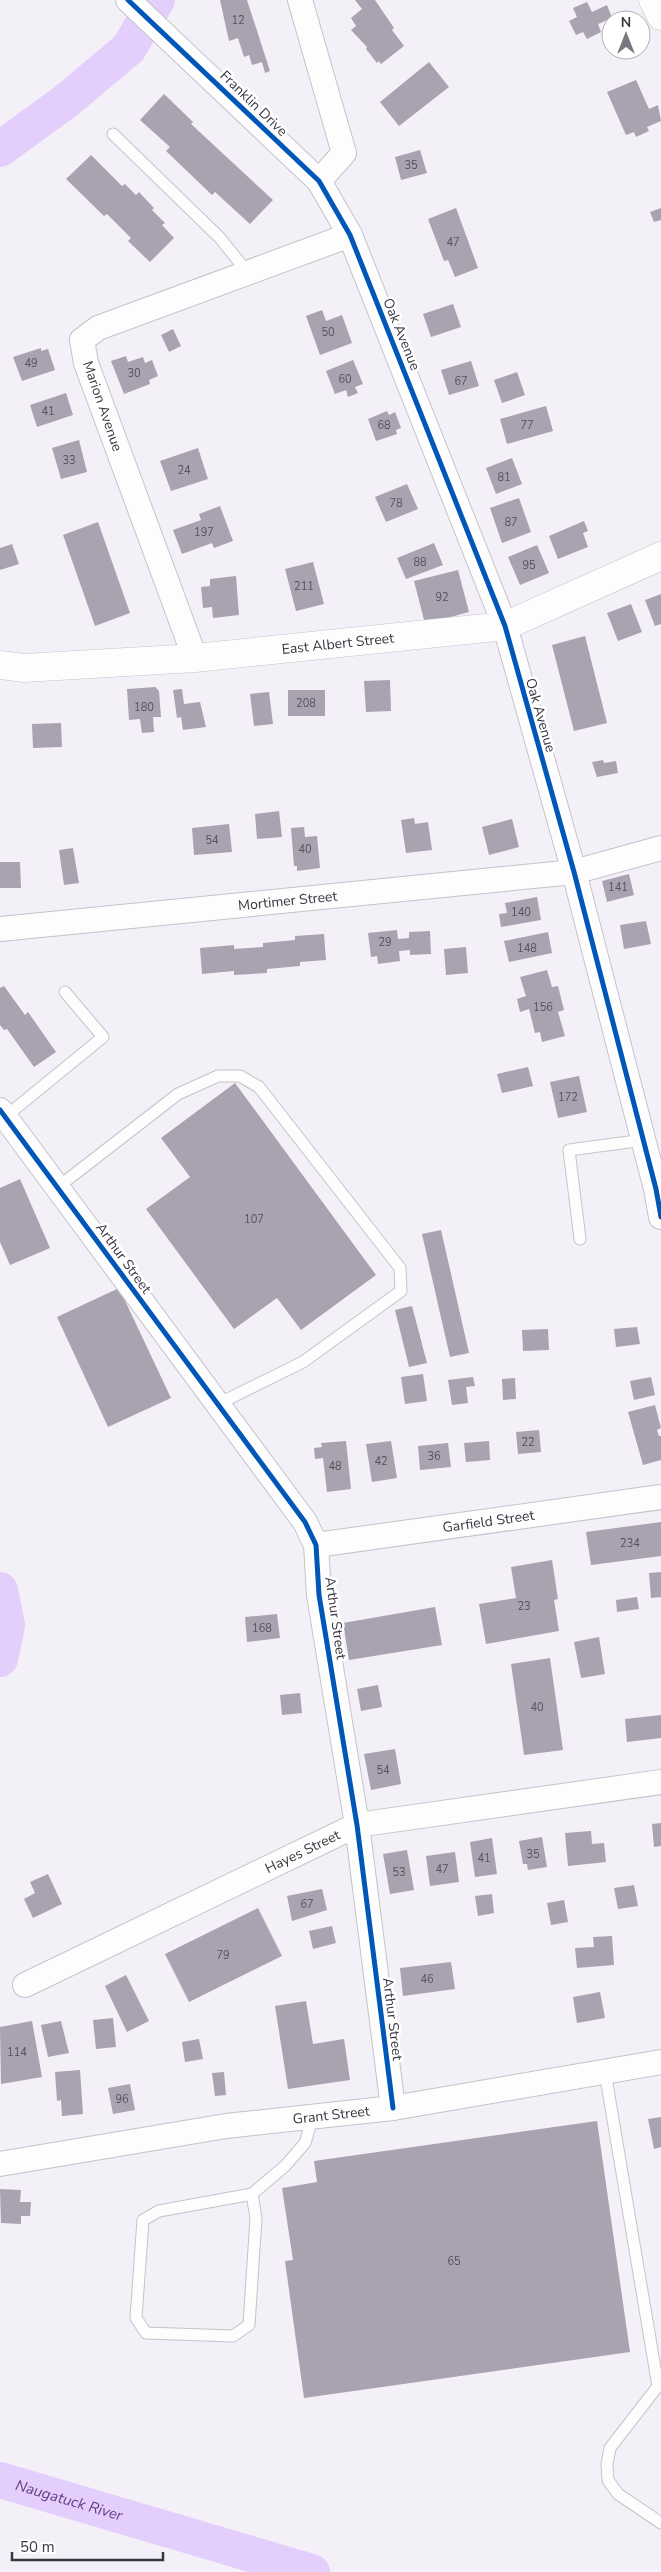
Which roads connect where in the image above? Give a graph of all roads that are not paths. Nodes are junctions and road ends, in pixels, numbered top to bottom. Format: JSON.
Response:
{"nodes":[{"id":1,"x":128,"y":0,"type":"edge"},
{"id":2,"x":300,"y":0,"type":"edge"},
{"id":3,"x":653,"y":0,"type":"edge"},
{"id":4,"x":661,"y":16,"type":"edge"},
{"id":5,"x":113,"y":134,"type":"dead end"},
{"id":6,"x":319,"y":181,"type":"junction"},
{"id":7,"x":350,"y":235,"type":"junction"},
{"id":8,"x":248,"y":273,"type":"junction"},
{"id":9,"x":661,"y":556,"type":"edge"},
{"id":10,"x":505,"y":626,"type":"junction"},
{"id":11,"x":195,"y":658,"type":"junction"},
{"id":12,"x":0,"y":665,"type":"edge"},
{"id":13,"x":661,"y":848,"type":"edge"},
{"id":14,"x":574,"y":872,"type":"junction"},
{"id":15,"x":0,"y":929,"type":"edge"},
{"id":16,"x":65,"y":992,"type":"dead end"},
{"id":17,"x":3,"y":1113,"type":"edge"},
{"id":18,"x":644,"y":1140,"type":"junction"},
{"id":19,"x":58,"y":1187,"type":"junction"},
{"id":20,"x":659,"y":1189,"type":"edge"},
{"id":21,"x":661,"y":1217,"type":"edge"},
{"id":22,"x":580,"y":1239,"type":"dead end"},
{"id":23,"x":218,"y":1404,"type":"junction"},
{"id":24,"x":661,"y":1497,"type":"edge"},
{"id":25,"x":316,"y":1545,"type":"junction"},
{"id":26,"x":661,"y":1782,"type":"edge"},
{"id":27,"x":357,"y":1825,"type":"junction"},
{"id":28,"x":25,"y":1985,"type":"dead end"},
{"id":29,"x":661,"y":2062,"type":"edge"},
{"id":30,"x":606,"y":2072,"type":"junction"},
{"id":31,"x":393,"y":2108,"type":"junction"},
{"id":32,"x":313,"y":2116,"type":"junction"},
{"id":33,"x":0,"y":2164,"type":"edge"},
{"id":34,"x":252,"y":2194,"type":"junction"},
{"id":35,"x":659,"y":2386,"type":"edge"},
{"id":36,"x":661,"y":2523,"type":"edge"}],
"edges":[{"from":1,"to":6,"type":"street","name":"Franklin Drive"},
{"from":2,"to":6,"type":"street"},
{"from":3,"to":4,"type":"main road"},
{"from":5,"to":8,"type":"lane"},
{"from":6,"to":7,"type":"street","name":"Franklin Drive"},
{"from":7,"to":8,"type":"street","name":"Marion Avenue"},
{"from":7,"to":10,"type":"street","name":"Oak Avenue"},
{"from":8,"to":11,"type":"street","name":"Marion Avenue"},
{"from":9,"to":10,"type":"main road","name":"East Albert Street"},
{"from":10,"to":11,"type":"main road","name":"East Albert Street"},
{"from":10,"to":14,"type":"street","name":"Oak Avenue"},
{"from":11,"to":12,"type":"main road","name":"East Albert Street"},
{"from":13,"to":14,"type":"street","name":"Mortimer Street"},
{"from":14,"to":15,"type":"street","name":"Mortimer Street"},
{"from":14,"to":18,"type":"street","name":"Oak Avenue"},
{"from":16,"to":17,"type":"lane"},
{"from":17,"to":19,"type":"street","name":"Arthur Street"},
{"from":18,"to":20,"type":"street","name":"Oak Avenue"},
{"from":18,"to":22,"type":"lane"},
{"from":19,"to":23,"type":"street","name":"Arthur Street"},
{"from":19,"to":23,"type":"lane"},
{"from":20,"to":21,"type":"street","name":"Oak Avenue"},
{"from":23,"to":25,"type":"street","name":"Arthur Street"},
{"from":24,"to":25,"type":"street","name":"Garfield Street"},
{"from":25,"to":27,"type":"street","name":"Arthur Street"},
{"from":26,"to":27,"type":"street","name":"Hayes Street"},
{"from":27,"to":28,"type":"street","name":"Hayes Street"},
{"from":27,"to":31,"type":"street","name":"Arthur Street"},
{"from":29,"to":30,"type":"street","name":"Grant Street"},
{"from":30,"to":31,"type":"street","name":"Grant Street"},
{"from":30,"to":35,"type":"lane"},
{"from":31,"to":32,"type":"street","name":"Grant Street"},
{"from":32,"to":33,"type":"street","name":"Grant Street"},
{"from":32,"to":34,"type":"lane"},
{"from":34,"to":34,"type":"lane"},
{"from":35,"to":36,"type":"lane"}]}
